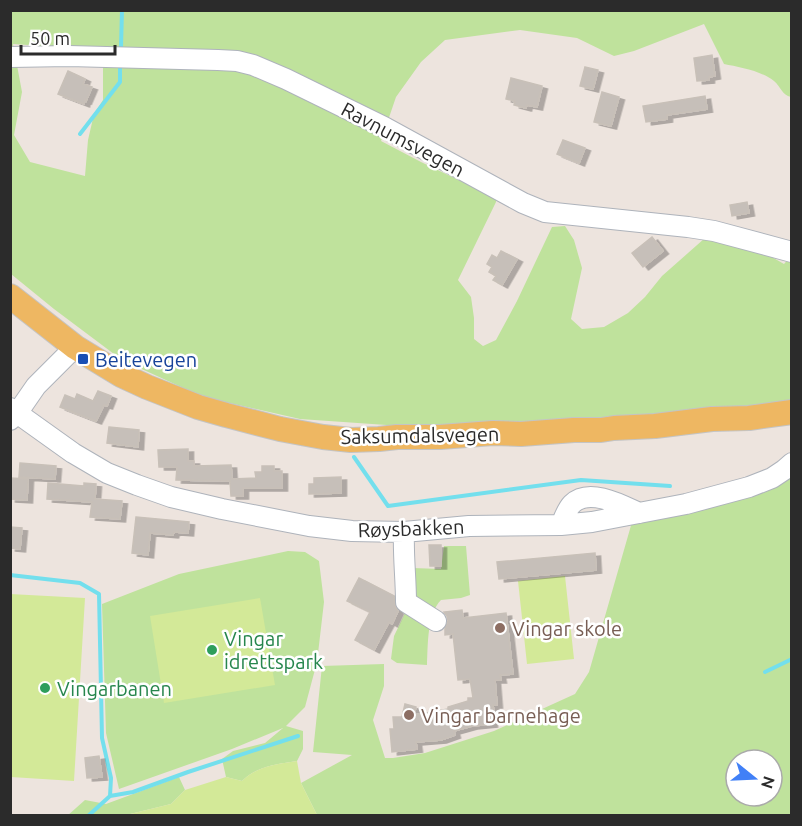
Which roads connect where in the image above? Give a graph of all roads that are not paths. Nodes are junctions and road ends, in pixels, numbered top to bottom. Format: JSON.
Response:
{"nodes":[{"id":1,"x":10,"y":57,"type":"edge"},
{"id":2,"x":792,"y":252,"type":"edge"},
{"id":3,"x":10,"y":296,"type":"edge"},
{"id":4,"x":75,"y":346,"type":"junction"},
{"id":5,"x":792,"y":412,"type":"edge"},
{"id":6,"x":13,"y":413,"type":"edge"},
{"id":7,"x":792,"y":463,"type":"edge"},
{"id":8,"x":404,"y":532,"type":"junction"},
{"id":9,"x":436,"y":621,"type":"dead end"}],
"edges":[{"from":1,"to":2,"type":"street","name":"Ravnumsvegen"},
{"from":3,"to":4,"type":"main road","name":"Saksumdalsvegen"},
{"from":4,"to":5,"type":"main road","name":"Saksumdalsvegen"},
{"from":4,"to":6,"type":"street"},
{"from":6,"to":8,"type":"street","name":"Røysbakken"},
{"from":7,"to":8,"type":"street","name":"Røysbakken"},
{"from":8,"to":9,"type":"street"}]}
